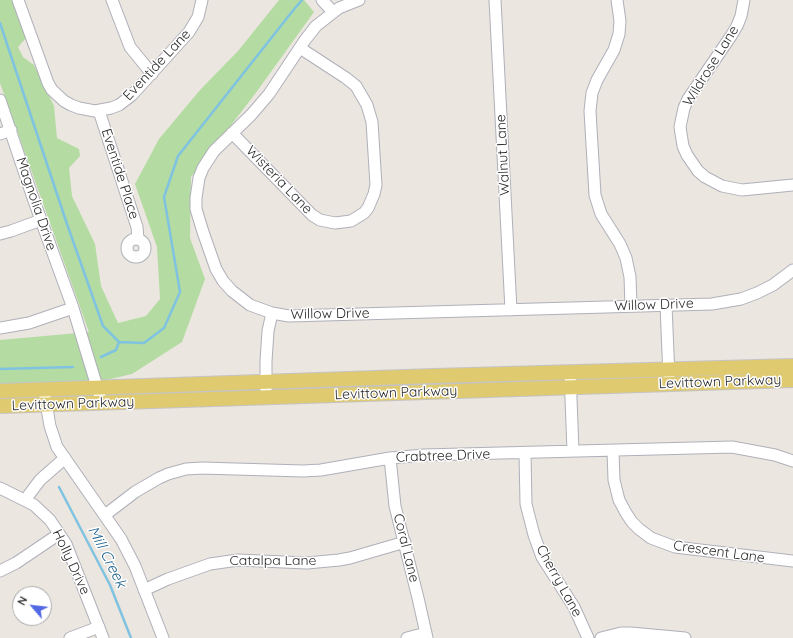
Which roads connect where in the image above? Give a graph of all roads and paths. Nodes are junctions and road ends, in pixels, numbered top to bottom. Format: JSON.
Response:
{"nodes":[{"id":1,"x":18,"y":0,"type":"edge"},
{"id":2,"x":112,"y":0,"type":"edge"},
{"id":3,"x":202,"y":0,"type":"edge"},
{"id":4,"x":322,"y":0,"type":"edge"},
{"id":5,"x":359,"y":0,"type":"edge"},
{"id":6,"x":495,"y":0,"type":"edge"},
{"id":7,"x":617,"y":0,"type":"edge"},
{"id":8,"x":744,"y":0,"type":"edge"},
{"id":9,"x":333,"y":12,"type":"junction"},
{"id":10,"x":300,"y":48,"type":"junction"},
{"id":11,"x":152,"y":74,"type":"junction"},
{"id":12,"x":0,"y":100,"type":"edge"},
{"id":13,"x":99,"y":110,"type":"junction"},
{"id":14,"x":5,"y":132,"type":"edge"},
{"id":15,"x":232,"y":133,"type":"junction"},
{"id":16,"x":793,"y":184,"type":"edge"},
{"id":17,"x":41,"y":220,"type":"junction"},
{"id":18,"x":0,"y":234,"type":"edge"},
{"id":19,"x":138,"y":239,"type":"dead end"},
{"id":20,"x":793,"y":270,"type":"edge"},
{"id":21,"x":666,"y":305,"type":"junction"},
{"id":22,"x":631,"y":306,"type":"junction"},
{"id":23,"x":73,"y":308,"type":"junction"},
{"id":24,"x":511,"y":310,"type":"junction"},
{"id":25,"x":272,"y":313,"type":"junction"},
{"id":26,"x":0,"y":328,"type":"edge"},
{"id":27,"x":793,"y":366,"type":"edge"},
{"id":28,"x":668,"y":369,"type":"junction"},
{"id":29,"x":570,"y":372,"type":"junction"},
{"id":30,"x":793,"y":380,"type":"edge"},
{"id":31,"x":266,"y":382,"type":"junction"},
{"id":32,"x":669,"y":384,"type":"junction"},
{"id":33,"x":570,"y":387,"type":"junction"},
{"id":34,"x":98,"y":388,"type":"junction"},
{"id":35,"x":44,"y":390,"type":"junction"},
{"id":36,"x":0,"y":391,"type":"edge"},
{"id":37,"x":266,"y":397,"type":"junction"},
{"id":38,"x":102,"y":403,"type":"junction"},
{"id":39,"x":47,"y":405,"type":"junction"},
{"id":40,"x":0,"y":406,"type":"edge"},
{"id":41,"x":573,"y":451,"type":"junction"},
{"id":42,"x":613,"y":451,"type":"junction"},
{"id":43,"x":525,"y":452,"type":"junction"},
{"id":44,"x":65,"y":458,"type":"junction"},
{"id":45,"x":390,"y":458,"type":"junction"},
{"id":46,"x":793,"y":461,"type":"edge"},
{"id":47,"x":0,"y":488,"type":"edge"},
{"id":48,"x":26,"y":500,"type":"junction"},
{"id":49,"x":105,"y":515,"type":"junction"},
{"id":50,"x":59,"y":534,"type":"junction"},
{"id":51,"x":405,"y":542,"type":"junction"},
{"id":52,"x":793,"y":561,"type":"edge"},
{"id":53,"x":0,"y":571,"type":"edge"},
{"id":54,"x":144,"y":590,"type":"junction"},
{"id":55,"x":99,"y":627,"type":"junction"},
{"id":56,"x":426,"y":636,"type":"edge"},
{"id":57,"x":70,"y":638,"type":"edge"},
{"id":58,"x":103,"y":638,"type":"edge"},
{"id":59,"x":163,"y":638,"type":"edge"},
{"id":60,"x":407,"y":638,"type":"edge"},
{"id":61,"x":588,"y":638,"type":"edge"},
{"id":62,"x":601,"y":638,"type":"edge"},
{"id":63,"x":686,"y":638,"type":"edge"}],
"edges":[{"from":1,"to":13,"type":"street","name":"Eventide Lane"},
{"from":2,"to":11,"type":"street"},
{"from":3,"to":11,"type":"street","name":"Eventide Lane"},
{"from":4,"to":9,"type":"street"},
{"from":5,"to":9,"type":"street","name":"Willow Drive"},
{"from":6,"to":24,"type":"street","name":"Walnut Lane"},
{"from":7,"to":22,"type":"street"},
{"from":8,"to":16,"type":"street","name":"Wildrose Lane"},
{"from":9,"to":10,"type":"street","name":"Willow Drive"},
{"from":10,"to":15,"type":"street","name":"Willow Drive"},
{"from":10,"to":15,"type":"street","name":"Wisteria Lane"},
{"from":11,"to":13,"type":"street","name":"Eventide Lane"},
{"from":12,"to":14,"type":"street","name":"Magnolia Drive"},
{"from":13,"to":19,"type":"street","name":"Eventide Place"},
{"from":14,"to":17,"type":"street","name":"Magnolia Drive"},
{"from":15,"to":25,"type":"street","name":"Willow Drive"},
{"from":17,"to":18,"type":"street"},
{"from":17,"to":23,"type":"street","name":"Magnolia Drive"},
{"from":20,"to":21,"type":"street","name":"Willow Drive"},
{"from":21,"to":22,"type":"street","name":"Willow Drive"},
{"from":21,"to":28,"type":"street"},
{"from":22,"to":24,"type":"street","name":"Willow Drive"},
{"from":23,"to":26,"type":"street"},
{"from":23,"to":34,"type":"street","name":"Magnolia Drive"},
{"from":24,"to":25,"type":"street","name":"Willow Drive"},
{"from":25,"to":31,"type":"street"},
{"from":27,"to":28,"type":"main road","name":"Levittown Parkway"},
{"from":28,"to":29,"type":"main road","name":"Levittown Parkway"},
{"from":28,"to":32,"type":"street"},
{"from":29,"to":31,"type":"main road","name":"Levittown Parkway"},
{"from":29,"to":33,"type":"street"},
{"from":30,"to":32,"type":"main road","name":"Levittown Parkway"},
{"from":31,"to":34,"type":"main road","name":"Levittown Parkway"},
{"from":31,"to":37,"type":"street"},
{"from":32,"to":33,"type":"main road","name":"Levittown Parkway"},
{"from":33,"to":37,"type":"main road","name":"Levittown Parkway"},
{"from":33,"to":41,"type":"street"},
{"from":34,"to":35,"type":"main road","name":"Levittown Parkway"},
{"from":34,"to":38,"type":"street","name":"Magnolia Drive"},
{"from":35,"to":36,"type":"main road","name":"Levittown Parkway"},
{"from":35,"to":39,"type":"street"},
{"from":37,"to":38,"type":"main road","name":"Levittown Parkway"},
{"from":38,"to":39,"type":"main road","name":"Levittown Parkway"},
{"from":39,"to":40,"type":"main road","name":"Levittown Parkway"},
{"from":39,"to":44,"type":"street"},
{"from":41,"to":42,"type":"street","name":"Crabtree Drive"},
{"from":41,"to":43,"type":"street","name":"Crabtree Drive"},
{"from":42,"to":46,"type":"street","name":"Crabtree Drive"},
{"from":42,"to":52,"type":"street","name":"Crescent Lane"},
{"from":43,"to":45,"type":"street","name":"Crabtree Drive"},
{"from":43,"to":61,"type":"street","name":"Cherry Lane"},
{"from":44,"to":48,"type":"street"},
{"from":44,"to":49,"type":"street"},
{"from":45,"to":49,"type":"street","name":"Crabtree Drive"},
{"from":45,"to":51,"type":"street","name":"Coral Lane"},
{"from":47,"to":48,"type":"street","name":"Holly Drive"},
{"from":48,"to":50,"type":"street","name":"Holly Drive"},
{"from":49,"to":54,"type":"street"},
{"from":50,"to":53,"type":"street"},
{"from":50,"to":55,"type":"street","name":"Holly Drive"},
{"from":51,"to":54,"type":"street","name":"Catalpa Lane"},
{"from":51,"to":56,"type":"street","name":"Coral Lane"},
{"from":54,"to":59,"type":"street"},
{"from":55,"to":57,"type":"street"},
{"from":55,"to":58,"type":"street","name":"Holly Drive"},
{"from":56,"to":60,"type":"street"},
{"from":62,"to":63,"type":"street"}]}
